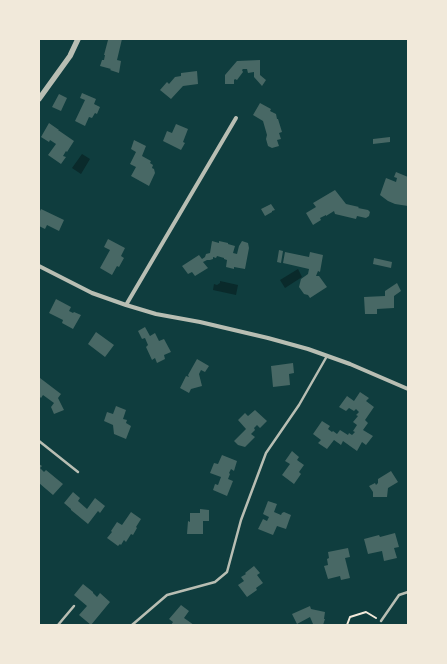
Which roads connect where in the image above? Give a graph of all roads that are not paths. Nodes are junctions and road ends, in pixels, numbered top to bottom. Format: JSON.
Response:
{"nodes":[{"id":1,"x":78,"y":39,"type":"edge"},
{"id":2,"x":39,"y":99,"type":"edge"},
{"id":3,"x":236,"y":118,"type":"dead end"},
{"id":4,"x":39,"y":266,"type":"edge"},
{"id":5,"x":126,"y":305,"type":"junction"},
{"id":6,"x":327,"y":356,"type":"junction"},
{"id":7,"x":408,"y":389,"type":"edge"},
{"id":8,"x":39,"y":441,"type":"edge"},
{"id":9,"x":78,"y":472,"type":"dead end"},
{"id":10,"x":408,"y":592,"type":"edge"},
{"id":11,"x":74,"y":606,"type":"dead end"},
{"id":12,"x":381,"y":621,"type":"road end"},
{"id":13,"x":58,"y":625,"type":"edge"},
{"id":14,"x":132,"y":625,"type":"edge"}],
"edges":[{"from":1,"to":2,"type":"street"},
{"from":3,"to":5,"type":"street"},
{"from":4,"to":5,"type":"street"},
{"from":5,"to":6,"type":"street"},
{"from":6,"to":7,"type":"street"},
{"from":6,"to":14,"type":"lane"},
{"from":8,"to":9,"type":"lane"},
{"from":10,"to":12,"type":"lane"},
{"from":11,"to":13,"type":"lane"}]}
